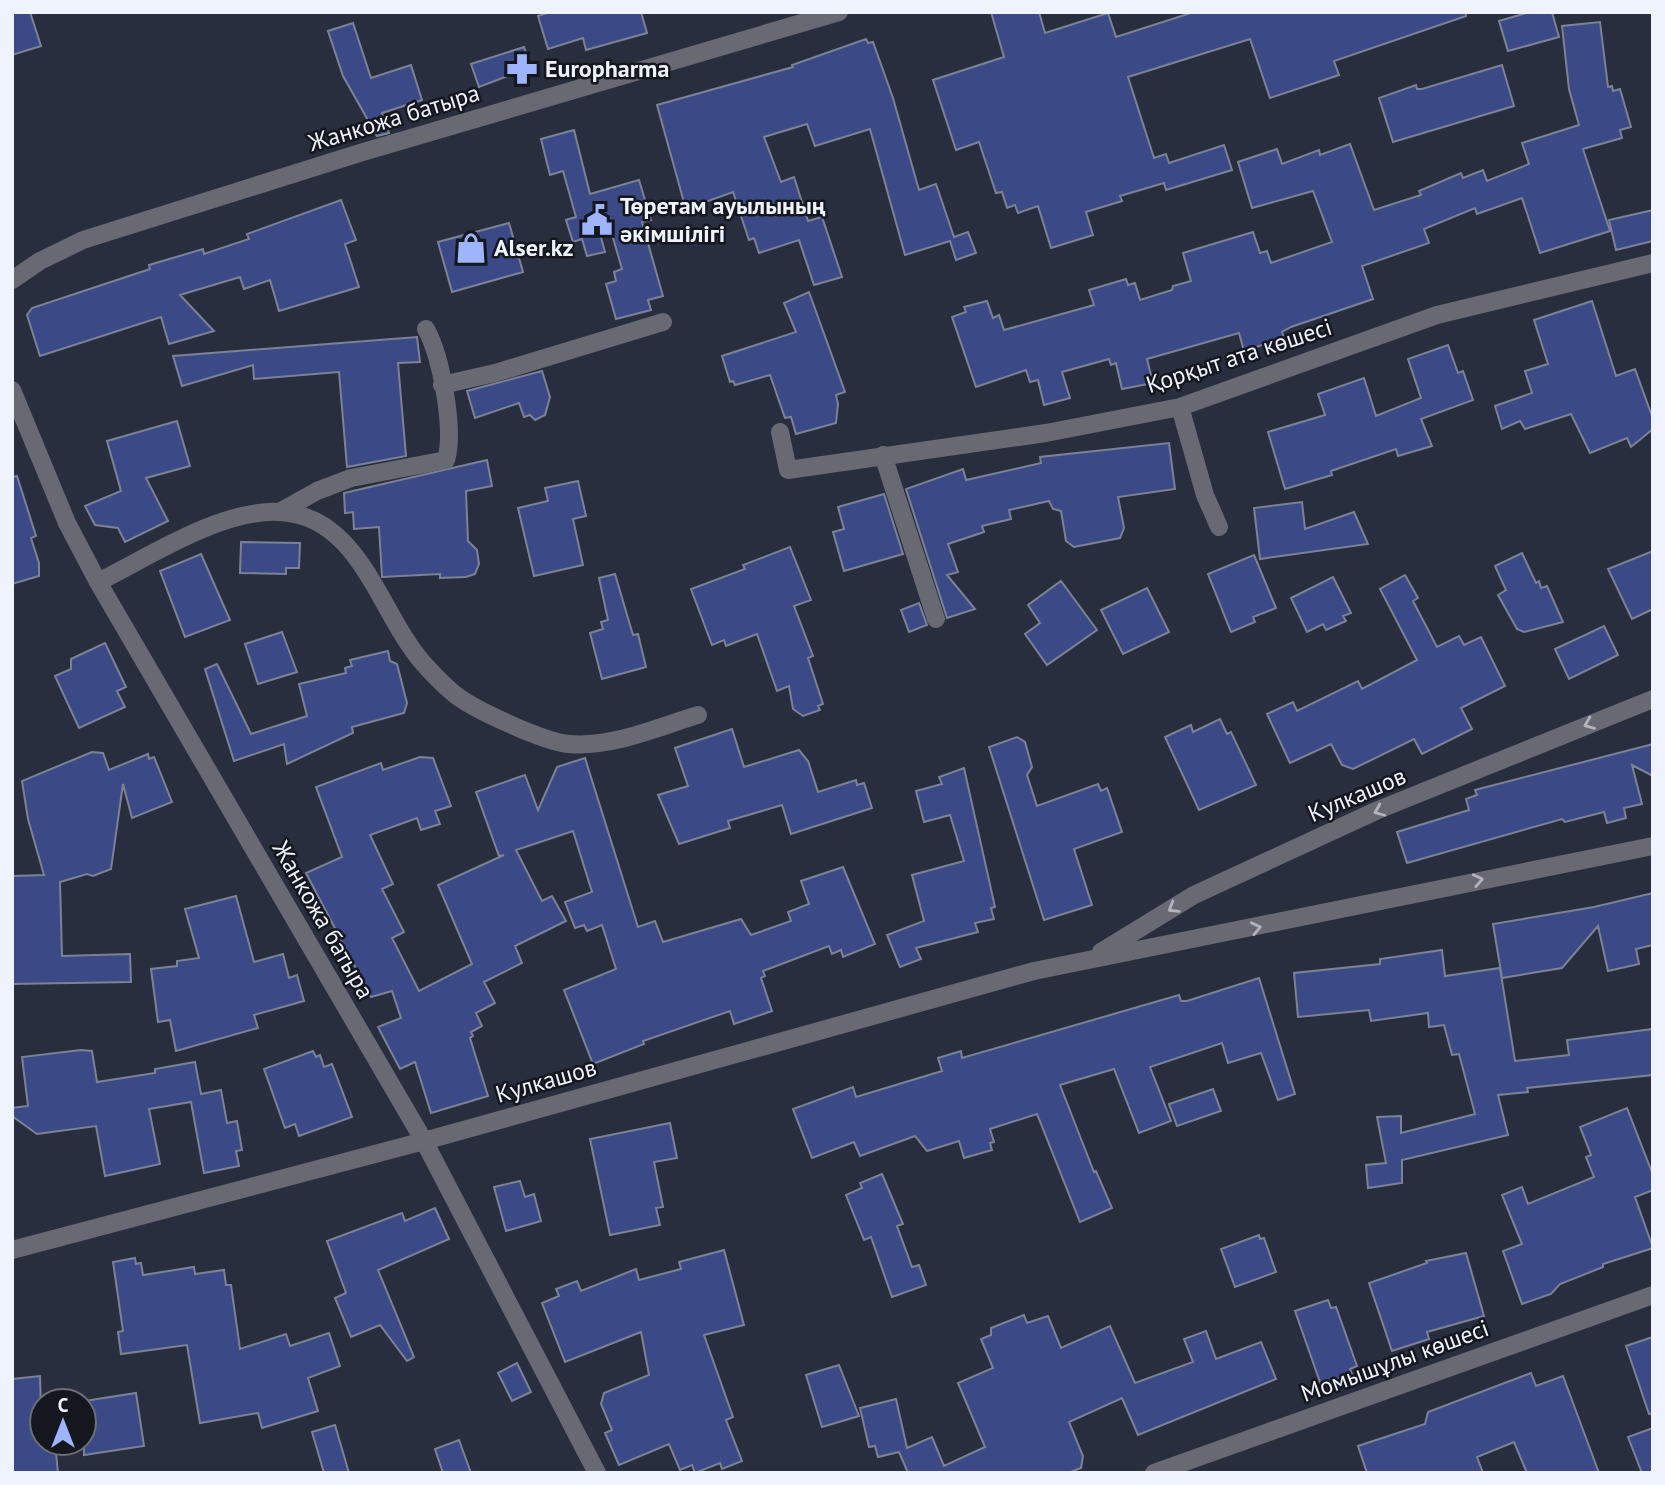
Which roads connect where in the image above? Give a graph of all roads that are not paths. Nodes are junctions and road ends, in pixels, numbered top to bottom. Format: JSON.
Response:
{"nodes":[{"id":1,"x":839,"y":12,"type":"edge"},
{"id":2,"x":1653,"y":263,"type":"edge"},
{"id":3,"x":12,"y":280,"type":"edge"},
{"id":4,"x":663,"y":322,"type":"dead end"},
{"id":5,"x":426,"y":329,"type":"dead end"},
{"id":6,"x":442,"y":385,"type":"junction"},
{"id":7,"x":12,"y":390,"type":"edge"},
{"id":8,"x":1180,"y":407,"type":"junction"},
{"id":9,"x":780,"y":432,"type":"dead end"},
{"id":10,"x":883,"y":455,"type":"junction"},
{"id":11,"x":281,"y":511,"type":"junction"},
{"id":12,"x":1219,"y":527,"type":"dead end"},
{"id":13,"x":98,"y":582,"type":"junction"},
{"id":14,"x":936,"y":619,"type":"dead end"},
{"id":15,"x":1653,"y":699,"type":"edge"},
{"id":16,"x":698,"y":715,"type":"dead end"},
{"id":17,"x":1653,"y":846,"type":"edge"},
{"id":18,"x":1092,"y":957,"type":"junction"},
{"id":19,"x":424,"y":1141,"type":"junction"},
{"id":20,"x":12,"y":1251,"type":"edge"},
{"id":21,"x":1653,"y":1295,"type":"edge"},
{"id":22,"x":597,"y":1473,"type":"edge"},
{"id":23,"x":1154,"y":1473,"type":"edge"}],
"edges":[{"from":1,"to":3,"type":"street","name":"Жанкожа батыра"},
{"from":2,"to":8,"type":"street","name":"Қорқыт ата көшесі"},
{"from":4,"to":6,"type":"street"},
{"from":5,"to":6,"type":"street"},
{"from":6,"to":11,"type":"street"},
{"from":7,"to":13,"type":"street","name":"Жанкожа батыра"},
{"from":8,"to":10,"type":"street","name":"Қорқыт ата көшесі"},
{"from":8,"to":12,"type":"street"},
{"from":9,"to":10,"type":"street","name":"Қорқыт ата көшесі"},
{"from":10,"to":14,"type":"street"},
{"from":11,"to":13,"type":"street"},
{"from":11,"to":16,"type":"street"},
{"from":13,"to":19,"type":"street","name":"Жанкожа батыра"},
{"from":15,"to":18,"type":"street","name":"Кулкашов","one_way":true},
{"from":18,"to":17,"type":"street","name":"Кулкашов","one_way":true},
{"from":18,"to":19,"type":"street","name":"Кулкашов"},
{"from":19,"to":20,"type":"street","name":"Кулкашов"},
{"from":19,"to":22,"type":"street","name":"Жанкожа батыра"},
{"from":21,"to":23,"type":"street","name":"Момышұлы көшесі"}]}
